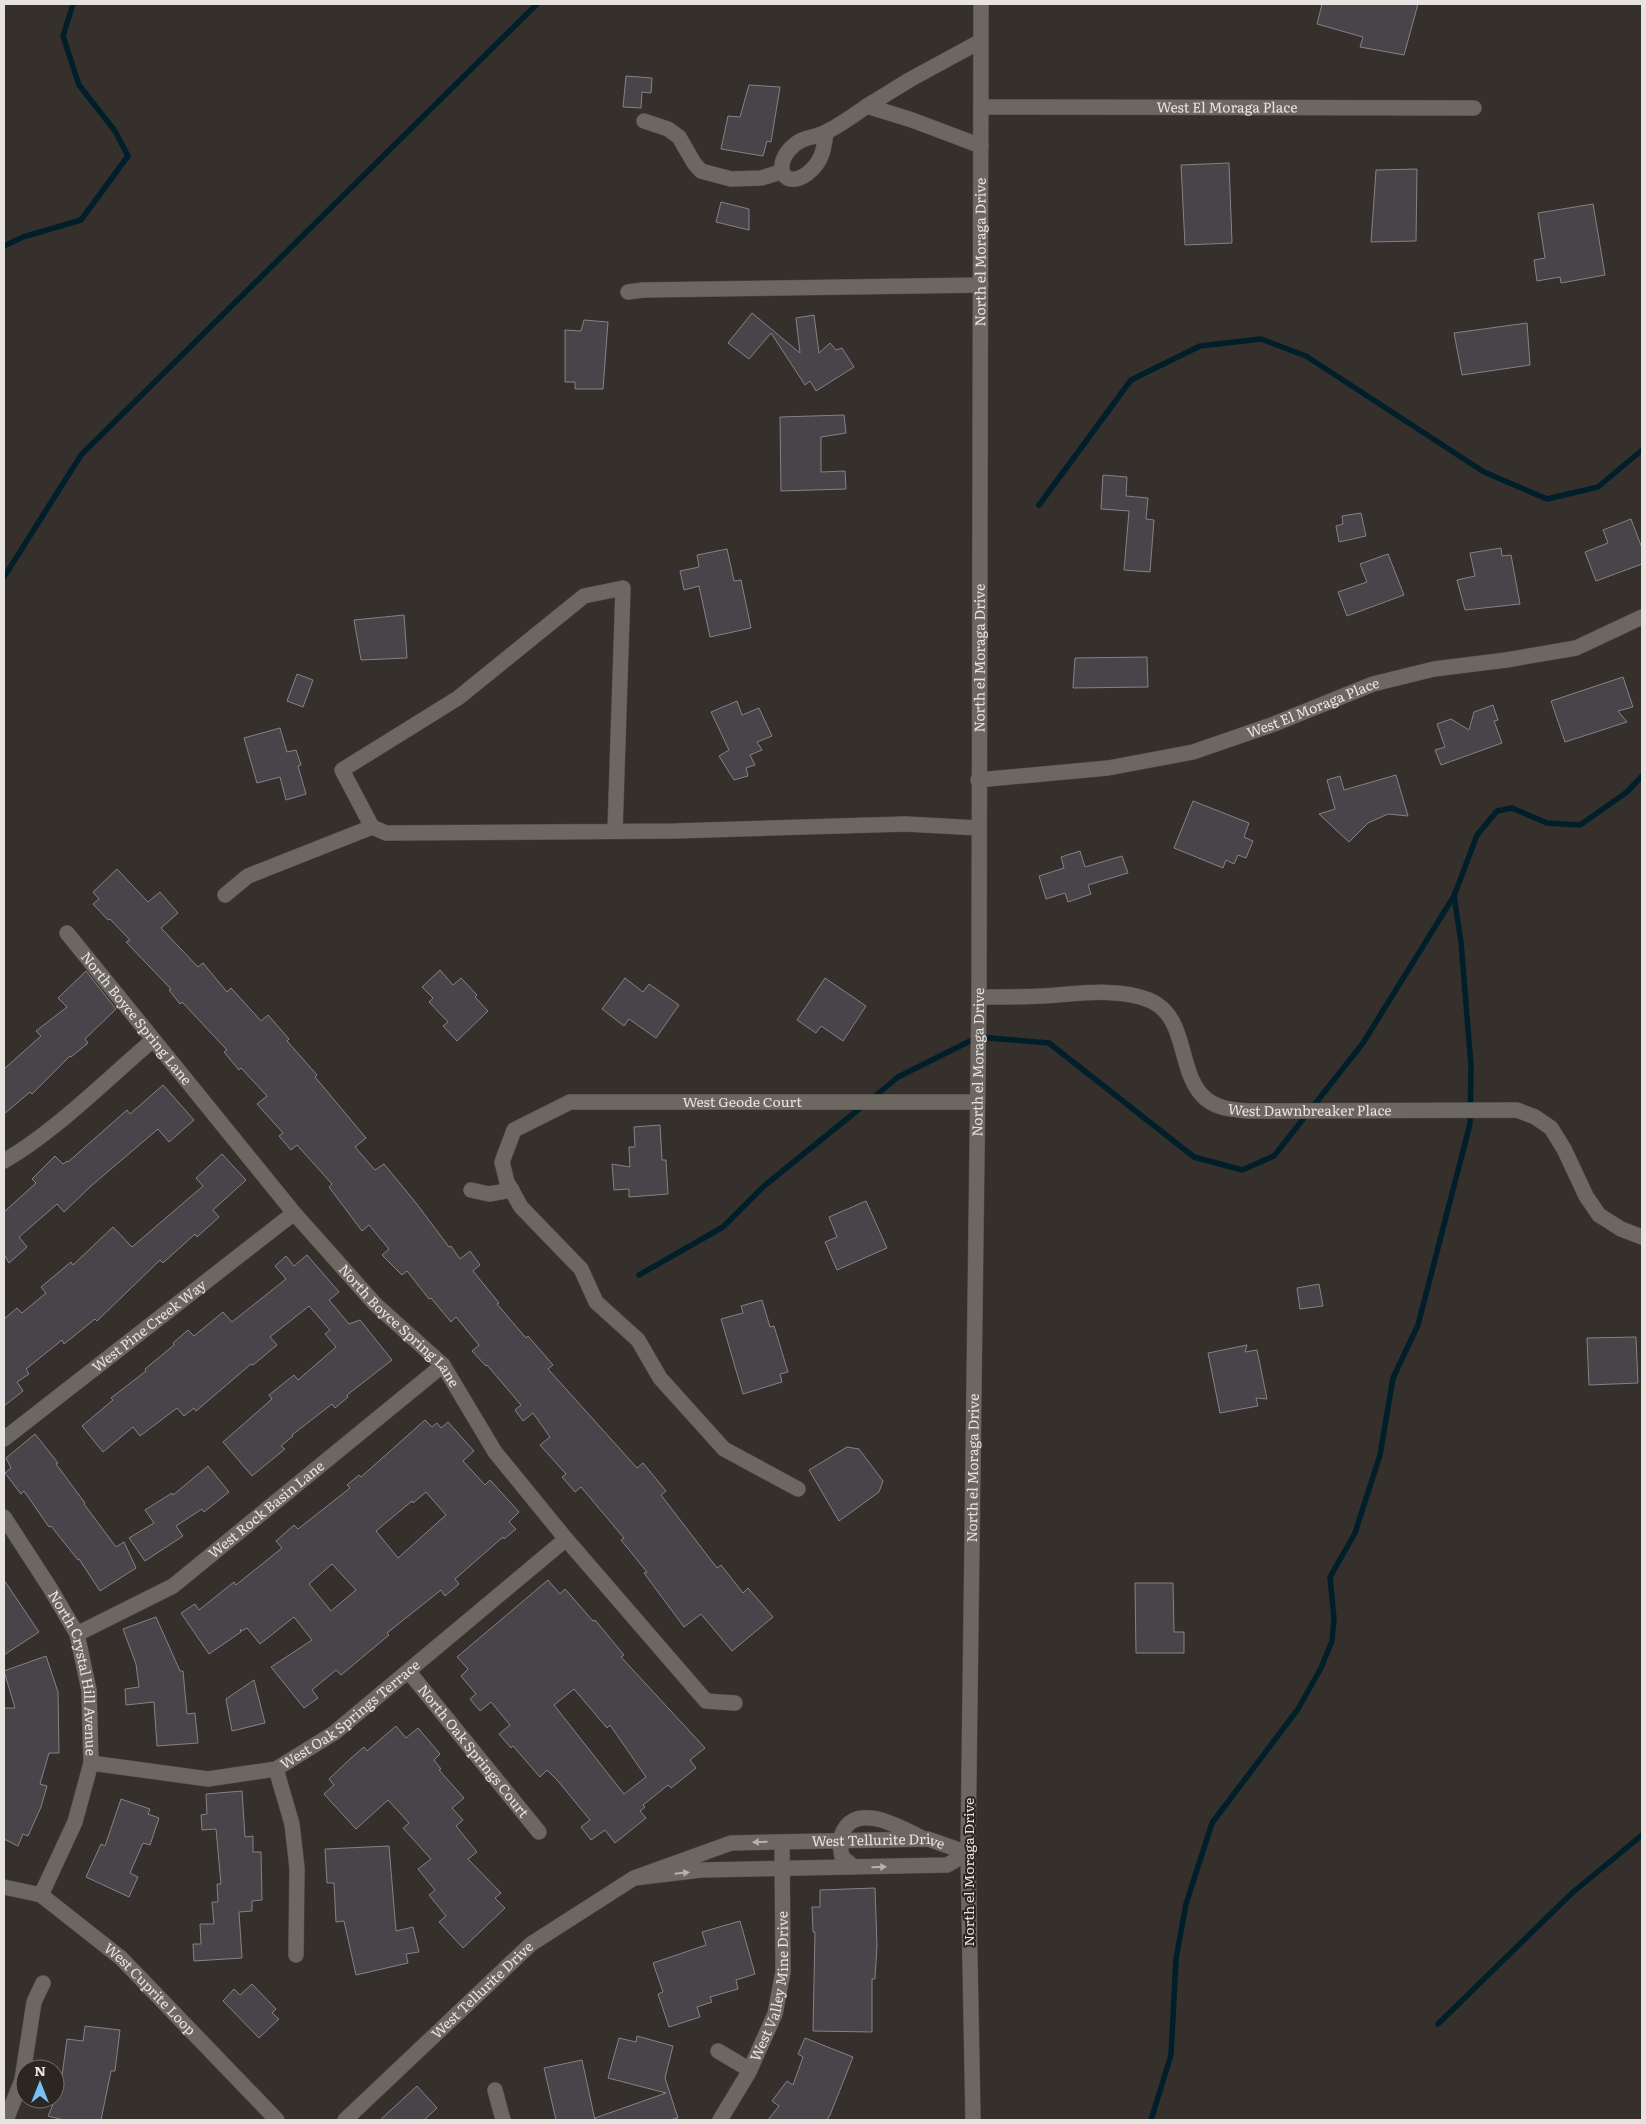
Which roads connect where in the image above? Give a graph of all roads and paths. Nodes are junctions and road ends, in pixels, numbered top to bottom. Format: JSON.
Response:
{"nodes":[{"id":1,"x":981,"y":4,"type":"edge"},
{"id":2,"x":981,"y":41,"type":"junction"},
{"id":3,"x":867,"y":106,"type":"junction"},
{"id":4,"x":981,"y":107,"type":"junction"},
{"id":5,"x":1474,"y":108,"type":"dead end"},
{"id":6,"x":644,"y":121,"type":"dead end"},
{"id":7,"x":826,"y":133,"type":"junction"},
{"id":8,"x":981,"y":146,"type":"junction"},
{"id":9,"x":781,"y":172,"type":"junction"},
{"id":10,"x":980,"y":284,"type":"junction"},
{"id":11,"x":628,"y":292,"type":"dead end"},
{"id":12,"x":1642,"y":617,"type":"edge"},
{"id":13,"x":978,"y":780,"type":"junction"},
{"id":14,"x":372,"y":827,"type":"junction"},
{"id":15,"x":978,"y":828,"type":"junction"},
{"id":16,"x":615,"y":831,"type":"junction"},
{"id":17,"x":225,"y":895,"type":"dead end"},
{"id":18,"x":67,"y":933,"type":"dead end"},
{"id":19,"x":979,"y":997,"type":"junction"},
{"id":20,"x":153,"y":1040,"type":"junction"},
{"id":21,"x":977,"y":1102,"type":"junction"},
{"id":22,"x":4,"y":1161,"type":"edge"},
{"id":23,"x":471,"y":1190,"type":"dead end"},
{"id":24,"x":512,"y":1190,"type":"junction"},
{"id":25,"x":294,"y":1213,"type":"junction"},
{"id":26,"x":1642,"y":1237,"type":"edge"},
{"id":27,"x":443,"y":1365,"type":"junction"},
{"id":28,"x":4,"y":1440,"type":"edge"},
{"id":29,"x":798,"y":1490,"type":"dead end"},
{"id":30,"x":4,"y":1517,"type":"edge"},
{"id":31,"x":566,"y":1539,"type":"junction"},
{"id":32,"x":77,"y":1634,"type":"junction"},
{"id":33,"x":409,"y":1672,"type":"junction"},
{"id":34,"x":735,"y":1703,"type":"dead end"},
{"id":35,"x":91,"y":1764,"type":"junction"},
{"id":36,"x":276,"y":1769,"type":"junction"},
{"id":37,"x":539,"y":1832,"type":"dead end"},
{"id":38,"x":926,"y":1840,"type":"junction"},
{"id":39,"x":840,"y":1841,"type":"junction"},
{"id":40,"x":782,"y":1842,"type":"junction"},
{"id":41,"x":968,"y":1853,"type":"junction"},
{"id":42,"x":854,"y":1868,"type":"junction"},
{"id":43,"x":782,"y":1869,"type":"junction"},
{"id":44,"x":634,"y":1878,"type":"junction"},
{"id":45,"x":4,"y":1887,"type":"edge"},
{"id":46,"x":41,"y":1894,"type":"junction"},
{"id":47,"x":296,"y":1955,"type":"dead end"},
{"id":48,"x":43,"y":1983,"type":"dead end"},
{"id":49,"x":718,"y":2051,"type":"dead end"},
{"id":50,"x":750,"y":2070,"type":"junction"},
{"id":51,"x":495,"y":2090,"type":"dead end"},
{"id":52,"x":6,"y":2120,"type":"edge"},
{"id":53,"x":277,"y":2120,"type":"edge"},
{"id":54,"x":345,"y":2120,"type":"edge"},
{"id":55,"x":502,"y":2120,"type":"edge"},
{"id":56,"x":720,"y":2120,"type":"edge"},
{"id":57,"x":973,"y":2120,"type":"edge"}],
"edges":[{"from":1,"to":2,"type":"street","name":"North el Moraga Drive"},
{"from":2,"to":3,"type":"street"},
{"from":2,"to":4,"type":"street","name":"North el Moraga Drive"},
{"from":3,"to":7,"type":"street"},
{"from":3,"to":8,"type":"street"},
{"from":4,"to":5,"type":"street","name":"West El Moraga Place"},
{"from":4,"to":8,"type":"street","name":"North el Moraga Drive"},
{"from":6,"to":9,"type":"street"},
{"from":7,"to":9,"type":"street"},
{"from":7,"to":9,"type":"street"},
{"from":8,"to":10,"type":"street","name":"North el Moraga Drive"},
{"from":10,"to":11,"type":"street"},
{"from":10,"to":13,"type":"street","name":"North el Moraga Drive"},
{"from":12,"to":13,"type":"street","name":"West El Moraga Place"},
{"from":13,"to":15,"type":"street","name":"North el Moraga Drive"},
{"from":14,"to":16,"type":"street"},
{"from":14,"to":16,"type":"street"},
{"from":14,"to":17,"type":"street"},
{"from":15,"to":16,"type":"street"},
{"from":15,"to":19,"type":"street","name":"North el Moraga Drive"},
{"from":18,"to":20,"type":"street","name":"North Boyce Spring Lane"},
{"from":19,"to":21,"type":"street","name":"North el Moraga Drive"},
{"from":19,"to":26,"type":"street","name":"West Dawnbreaker Place"},
{"from":20,"to":22,"type":"street"},
{"from":20,"to":25,"type":"street","name":"North Boyce Spring Lane"},
{"from":21,"to":24,"type":"street","name":"West Geode Court"},
{"from":21,"to":41,"type":"street","name":"North el Moraga Drive"},
{"from":23,"to":24,"type":"street"},
{"from":24,"to":29,"type":"street"},
{"from":25,"to":27,"type":"street","name":"North Boyce Spring Lane"},
{"from":25,"to":28,"type":"street","name":"West Pine Creek Way"},
{"from":27,"to":31,"type":"street","name":"North Boyce Spring Lane"},
{"from":27,"to":32,"type":"street","name":"West Rock Basin Lane"},
{"from":30,"to":32,"type":"street","name":"North Crystal Hill Avenue"},
{"from":31,"to":33,"type":"street","name":"West Oak Springs Terrace"},
{"from":31,"to":34,"type":"street","name":"North Boyce Spring Lane"},
{"from":32,"to":35,"type":"street","name":"North Crystal Hill Avenue"},
{"from":33,"to":36,"type":"street","name":"West Oak Springs Terrace"},
{"from":33,"to":37,"type":"street","name":"North Oak Springs Court"},
{"from":35,"to":36,"type":"street","name":"West Oak Springs Terrace"},
{"from":35,"to":46,"type":"street","name":"North Crystal Hill Avenue"},
{"from":36,"to":47,"type":"street"},
{"from":38,"to":39,"type":"street","name":"West Tellurite Drive"},
{"from":38,"to":39,"type":"street"},
{"from":38,"to":41,"type":"street","name":"West Tellurite Drive"},
{"from":39,"to":40,"type":"street","name":"West Tellurite Drive"},
{"from":39,"to":42,"type":"street"},
{"from":40,"to":43,"type":"street","name":"West Valley Mine Drive"},
{"from":40,"to":44,"type":"street","name":"West Tellurite Drive","one_way":true},
{"from":42,"to":41,"type":"street","name":"West Tellurite Drive","one_way":true},
{"from":41,"to":57,"type":"street","name":"North el Moraga Drive"},
{"from":42,"to":43,"type":"street","name":"West Tellurite Drive"},
{"from":44,"to":43,"type":"street","name":"West Tellurite Drive","one_way":true},
{"from":43,"to":50,"type":"street","name":"West Valley Mine Drive"},
{"from":44,"to":54,"type":"street","name":"West Tellurite Drive"},
{"from":45,"to":46,"type":"street","name":"West Cuprite Loop"},
{"from":46,"to":53,"type":"street","name":"West Cuprite Loop"},
{"from":48,"to":52,"type":"street"},
{"from":49,"to":50,"type":"street"},
{"from":50,"to":56,"type":"street","name":"West Valley Mine Drive"},
{"from":51,"to":55,"type":"street"}]}
